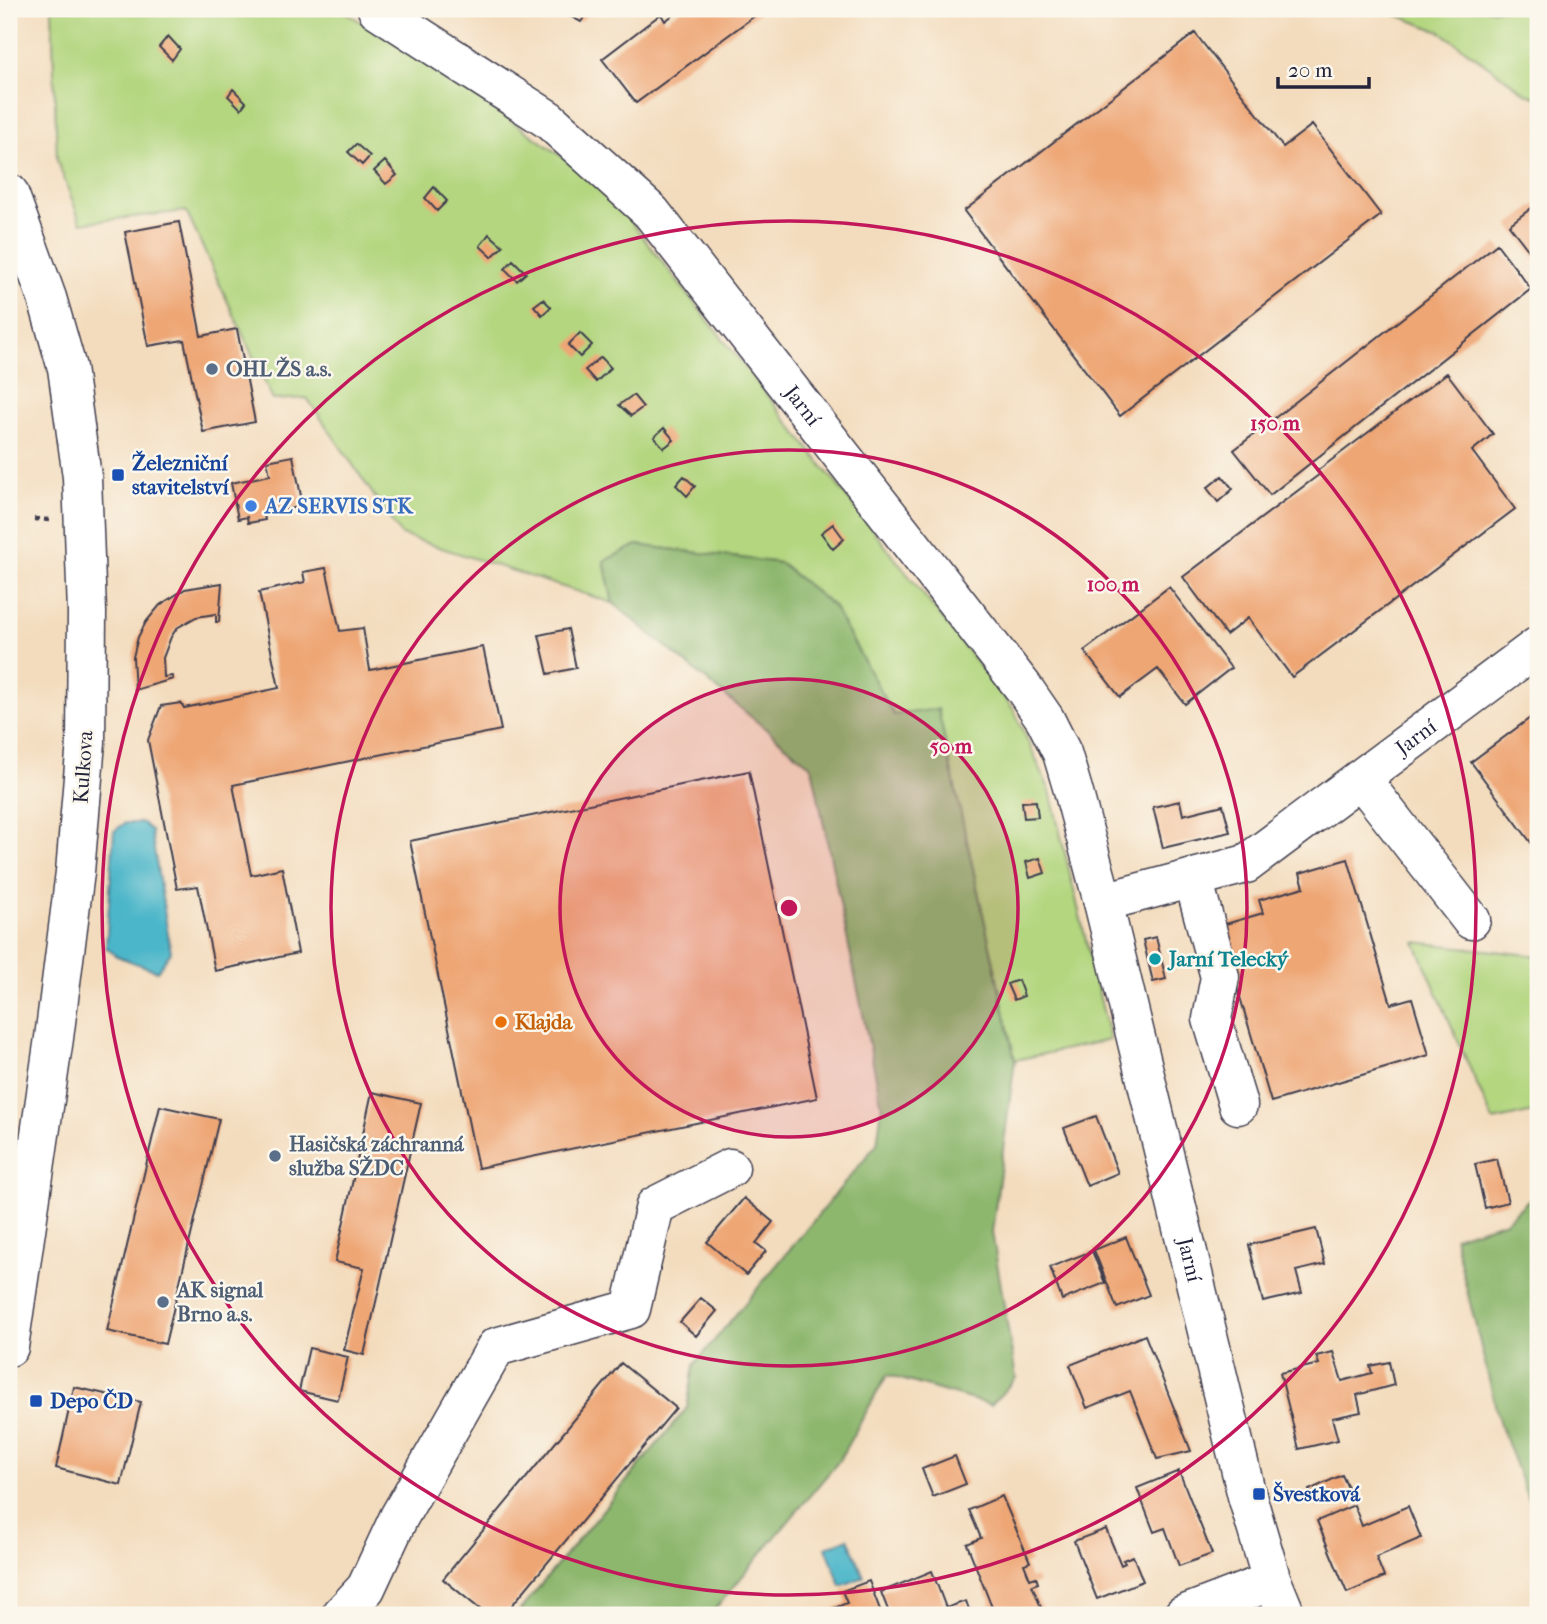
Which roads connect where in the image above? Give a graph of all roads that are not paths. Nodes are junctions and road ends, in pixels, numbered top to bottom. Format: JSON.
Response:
{"nodes":[{"id":1,"x":377,"y":9,"type":"edge"},
{"id":2,"x":9,"y":193,"type":"edge"},
{"id":3,"x":1536,"y":654,"type":"edge"},
{"id":4,"x":1361,"y":779,"type":"junction"},
{"id":5,"x":1193,"y":878,"type":"junction"},
{"id":6,"x":1103,"y":902,"type":"junction"},
{"id":7,"x":1471,"y":920,"type":"dead end"},
{"id":8,"x":1238,"y":1105,"type":"dead end"},
{"id":9,"x":730,"y":1168,"type":"dead end"},
{"id":10,"x":9,"y":1347,"type":"edge"},
{"id":11,"x":1279,"y":1598,"type":"edge"},
{"id":12,"x":1203,"y":1612,"type":"edge"},
{"id":13,"x":341,"y":1615,"type":"edge"}],
"edges":[{"from":1,"to":6,"type":"street","name":"Jarní"},
{"from":2,"to":10,"type":"street","name":"Kulkova"},
{"from":3,"to":4,"type":"street","name":"Jarní"},
{"from":4,"to":5,"type":"street","name":"Jarní"},
{"from":4,"to":7,"type":"street"},
{"from":5,"to":6,"type":"street","name":"Jarní"},
{"from":5,"to":8,"type":"street"},
{"from":6,"to":11,"type":"street","name":"Jarní"},
{"from":9,"to":13,"type":"street"},
{"from":11,"to":12,"type":"street"}]}
